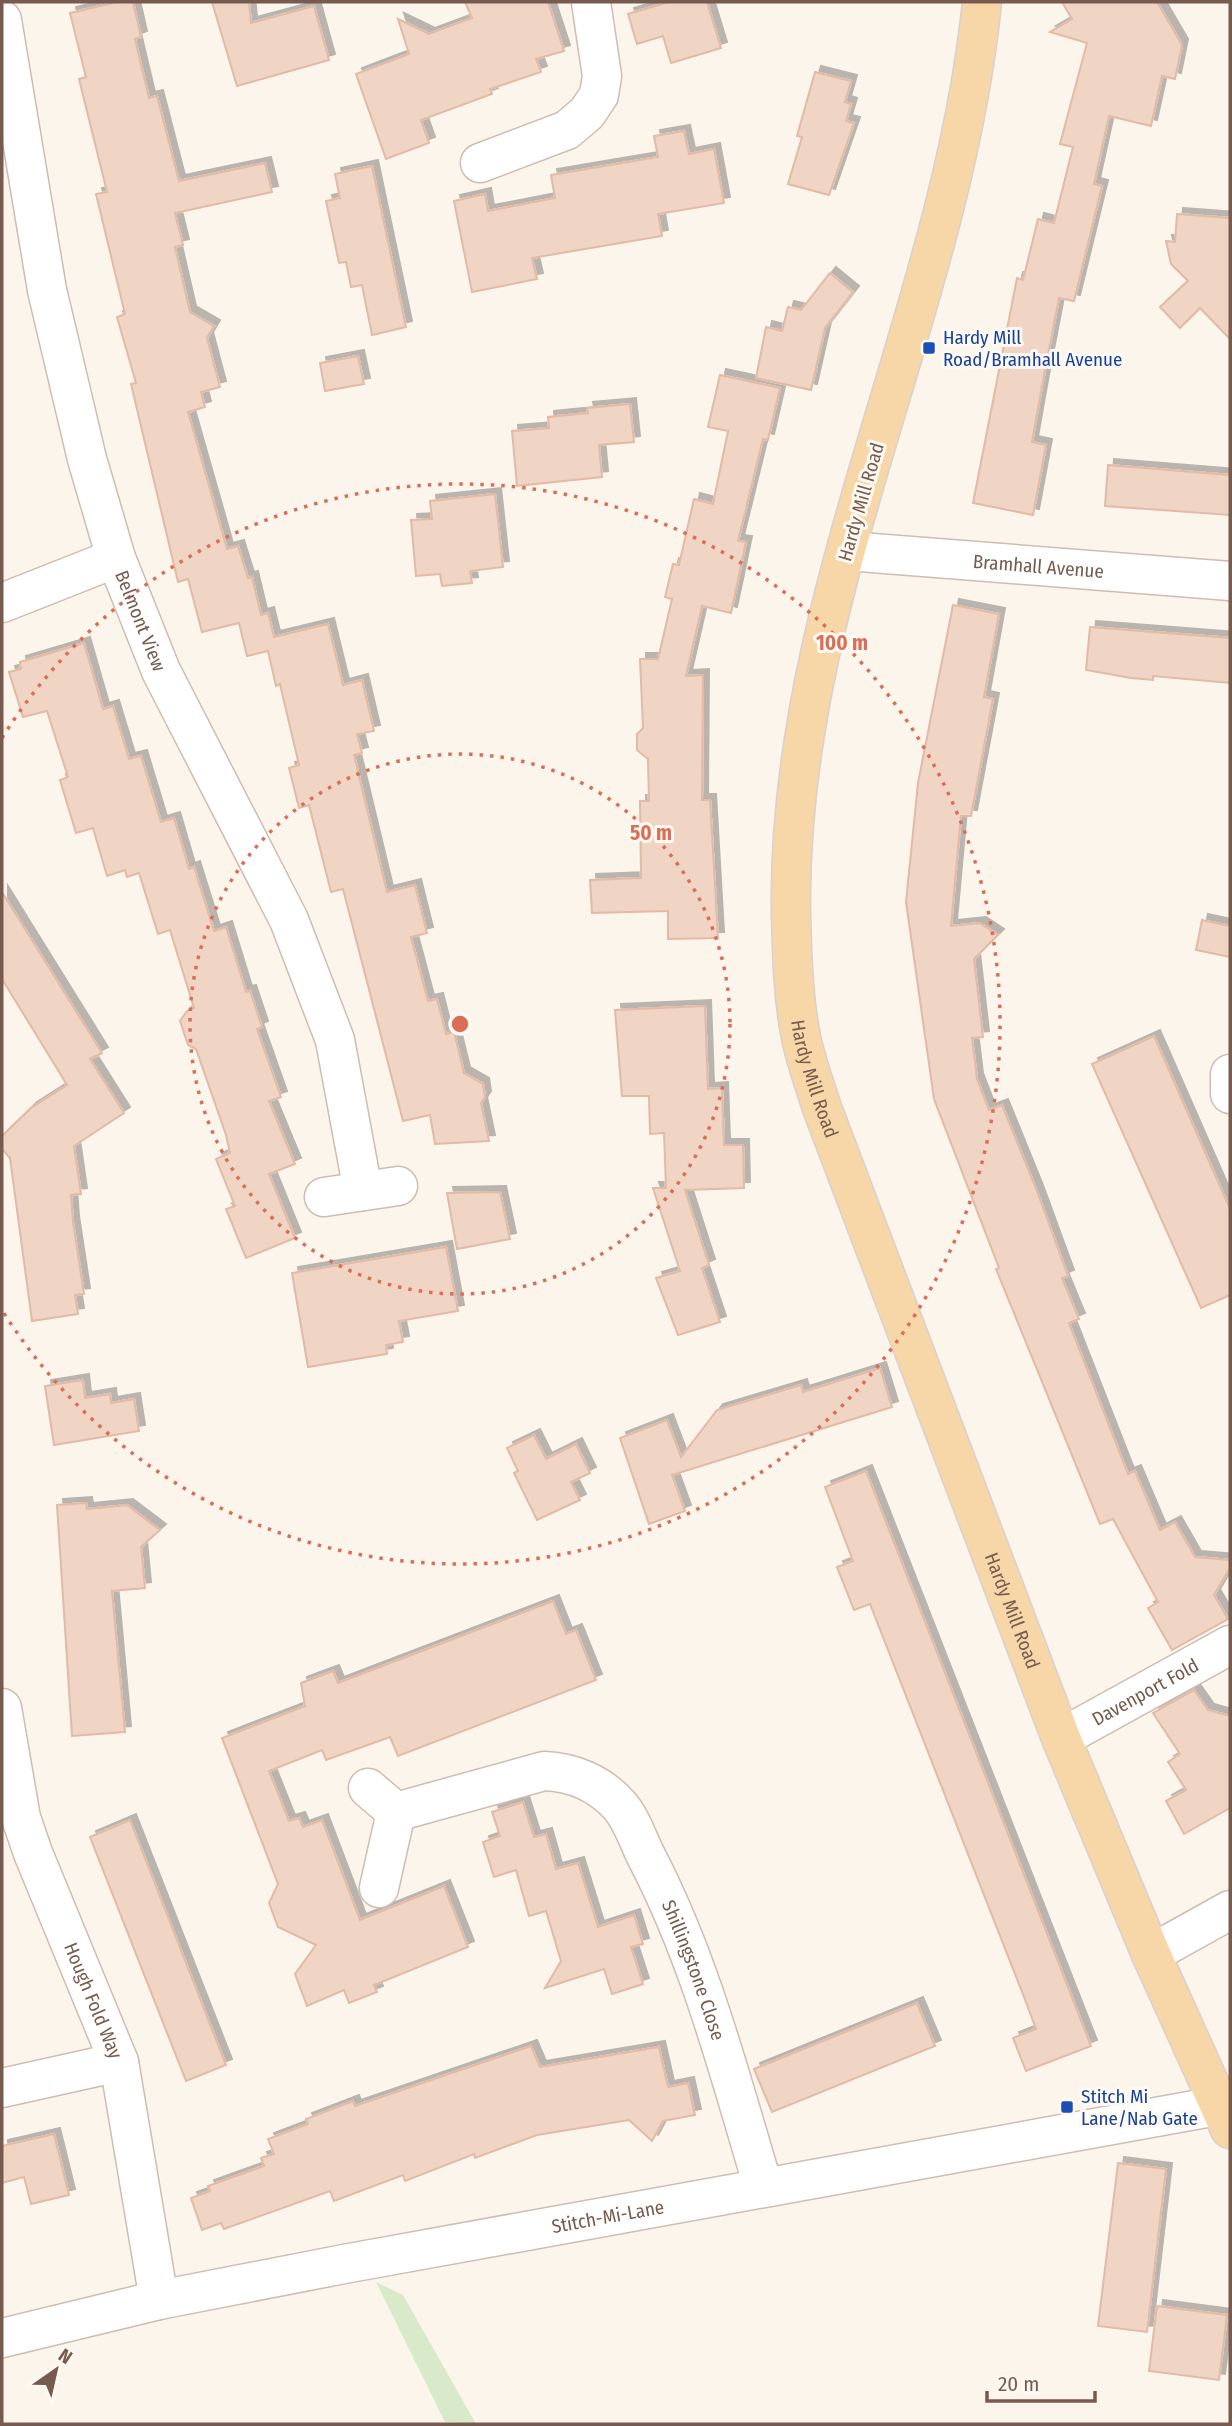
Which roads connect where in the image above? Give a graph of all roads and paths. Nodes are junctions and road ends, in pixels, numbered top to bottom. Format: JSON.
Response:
{"nodes":[{"id":1,"x":591,"y":2,"type":"edge"},
{"id":2,"x":982,"y":2,"type":"edge"},
{"id":3,"x":2,"y":20,"type":"edge"},
{"id":4,"x":480,"y":163,"type":"dead end"},
{"id":5,"x":847,"y":551,"type":"junction"},
{"id":6,"x":116,"y":558,"type":"junction"},
{"id":7,"x":1230,"y":581,"type":"edge"},
{"id":8,"x":2,"y":603,"type":"edge"},
{"id":9,"x":1230,"y":1074,"type":"edge"},
{"id":10,"x":1230,"y":1094,"type":"edge"},
{"id":11,"x":324,"y":1197,"type":"dead end"},
{"id":12,"x":1230,"y":1645,"type":"edge"},
{"id":13,"x":2,"y":1708,"type":"edge"},
{"id":14,"x":1061,"y":1738,"type":"junction"},
{"id":15,"x":379,"y":1888,"type":"dead end"},
{"id":16,"x":1230,"y":1910,"type":"edge"},
{"id":17,"x":1151,"y":1954,"type":"junction"},
{"id":18,"x":119,"y":2062,"type":"junction"},
{"id":19,"x":2,"y":2088,"type":"edge"},
{"id":20,"x":1224,"y":2117,"type":"edge"},
{"id":21,"x":763,"y":2186,"type":"junction"},
{"id":22,"x":159,"y":2300,"type":"junction"},
{"id":23,"x":2,"y":2338,"type":"edge"}],
"edges":[{"from":1,"to":4,"type":"street"},
{"from":2,"to":5,"type":"main road","name":"Hardy Mill Road"},
{"from":3,"to":6,"type":"street","name":"Belmont View"},
{"from":5,"to":7,"type":"street","name":"Bramhall Avenue"},
{"from":5,"to":14,"type":"main road","name":"Hardy Mill Road"},
{"from":6,"to":8,"type":"street"},
{"from":6,"to":11,"type":"street","name":"Belmont View"},
{"from":9,"to":10,"type":"street"},
{"from":12,"to":14,"type":"street","name":"Davenport Fold"},
{"from":13,"to":18,"type":"street","name":"Hough Fold Way"},
{"from":14,"to":17,"type":"main road","name":"Hardy Mill Road"},
{"from":15,"to":21,"type":"street","name":"Shillingstone Close"},
{"from":16,"to":17,"type":"street"},
{"from":17,"to":20,"type":"main road","name":"Hardy Mill Road"},
{"from":18,"to":19,"type":"street"},
{"from":18,"to":22,"type":"street","name":"Hough Fold Way"},
{"from":20,"to":21,"type":"street","name":"Stitch-Mi-Lane"},
{"from":21,"to":22,"type":"street","name":"Stitch-Mi-Lane"},
{"from":22,"to":23,"type":"street","name":"Stitch-Mi-Lane"}]}
